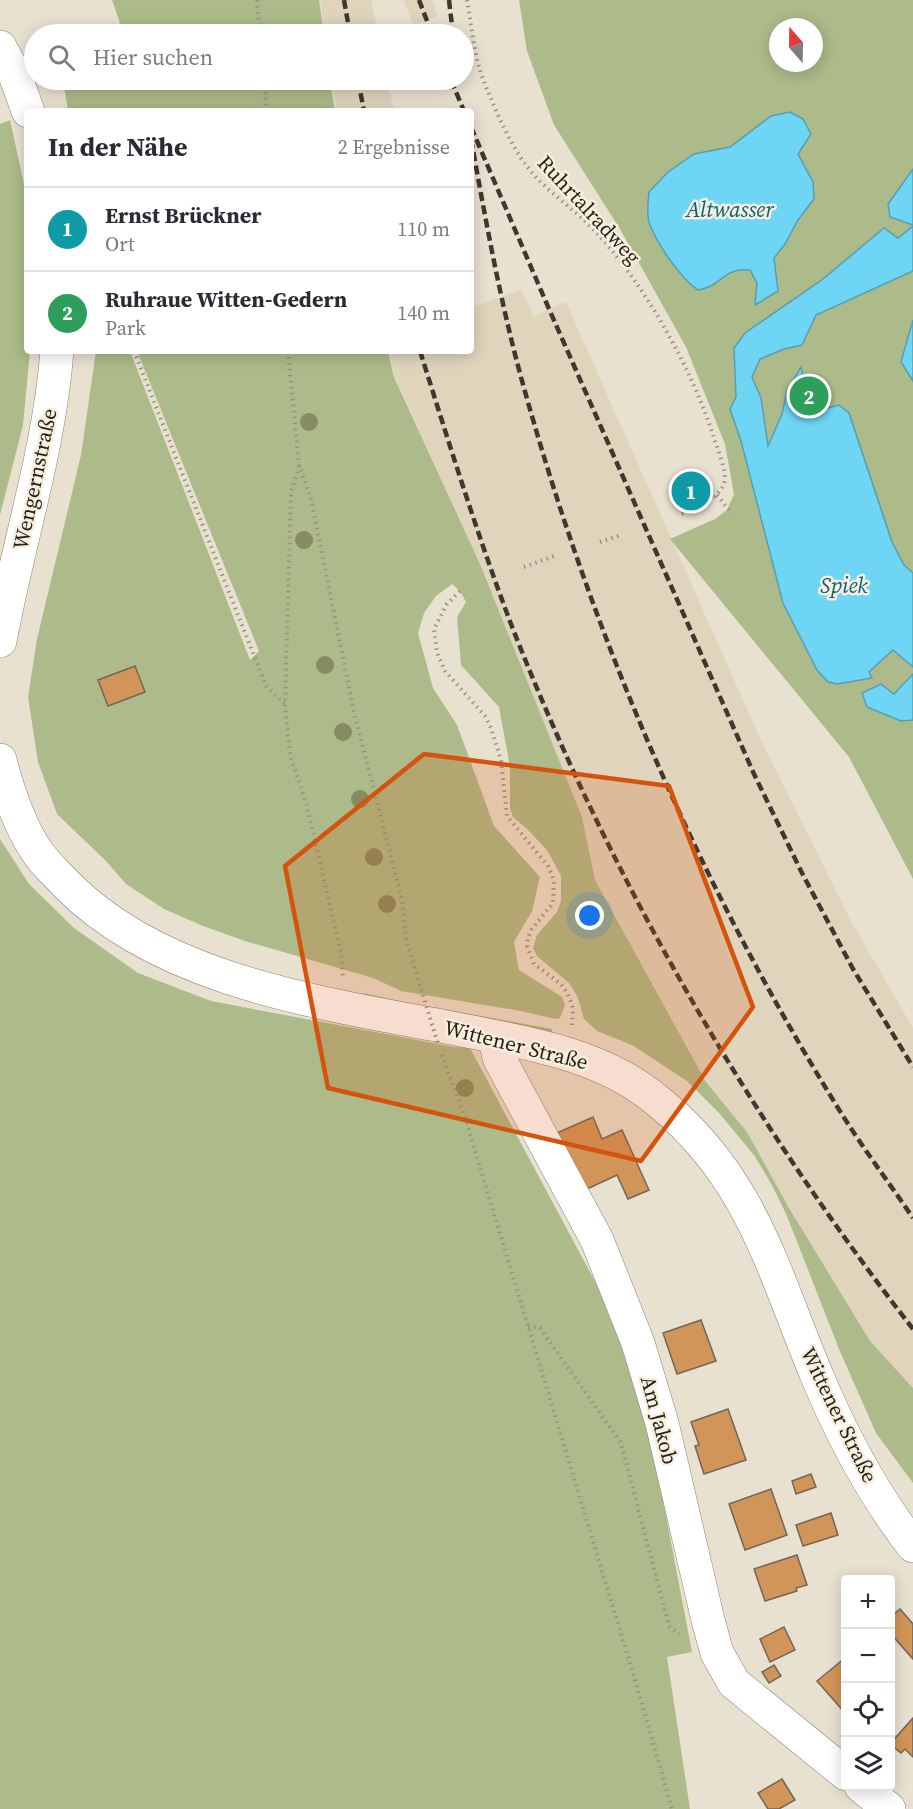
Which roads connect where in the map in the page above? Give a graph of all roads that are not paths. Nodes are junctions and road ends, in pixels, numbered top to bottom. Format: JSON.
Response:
{"nodes":[{"id":1,"x":0,"y":47,"type":"edge"},
{"id":2,"x":27,"y":108,"type":"edge"},
{"id":3,"x":57,"y":354,"type":"edge"},
{"id":4,"x":0,"y":641,"type":"edge"},
{"id":5,"x":0,"y":760,"type":"edge"},
{"id":6,"x":495,"y":1037,"type":"junction"},
{"id":7,"x":913,"y":1546,"type":"edge"},
{"id":8,"x":841,"y":1770,"type":"edge"},
{"id":9,"x":867,"y":1791,"type":"edge"},
{"id":10,"x":889,"y":1809,"type":"edge"}],
"edges":[{"from":1,"to":2,"type":"main road"},
{"from":3,"to":4,"type":"main road","name":"Wengernstraße"},
{"from":5,"to":6,"type":"main road","name":"Wittener Straße"},
{"from":6,"to":7,"type":"main road","name":"Wittener Straße"},
{"from":6,"to":8,"type":"main road","name":"Am Jakob"},
{"from":9,"to":10,"type":"main road"}]}
